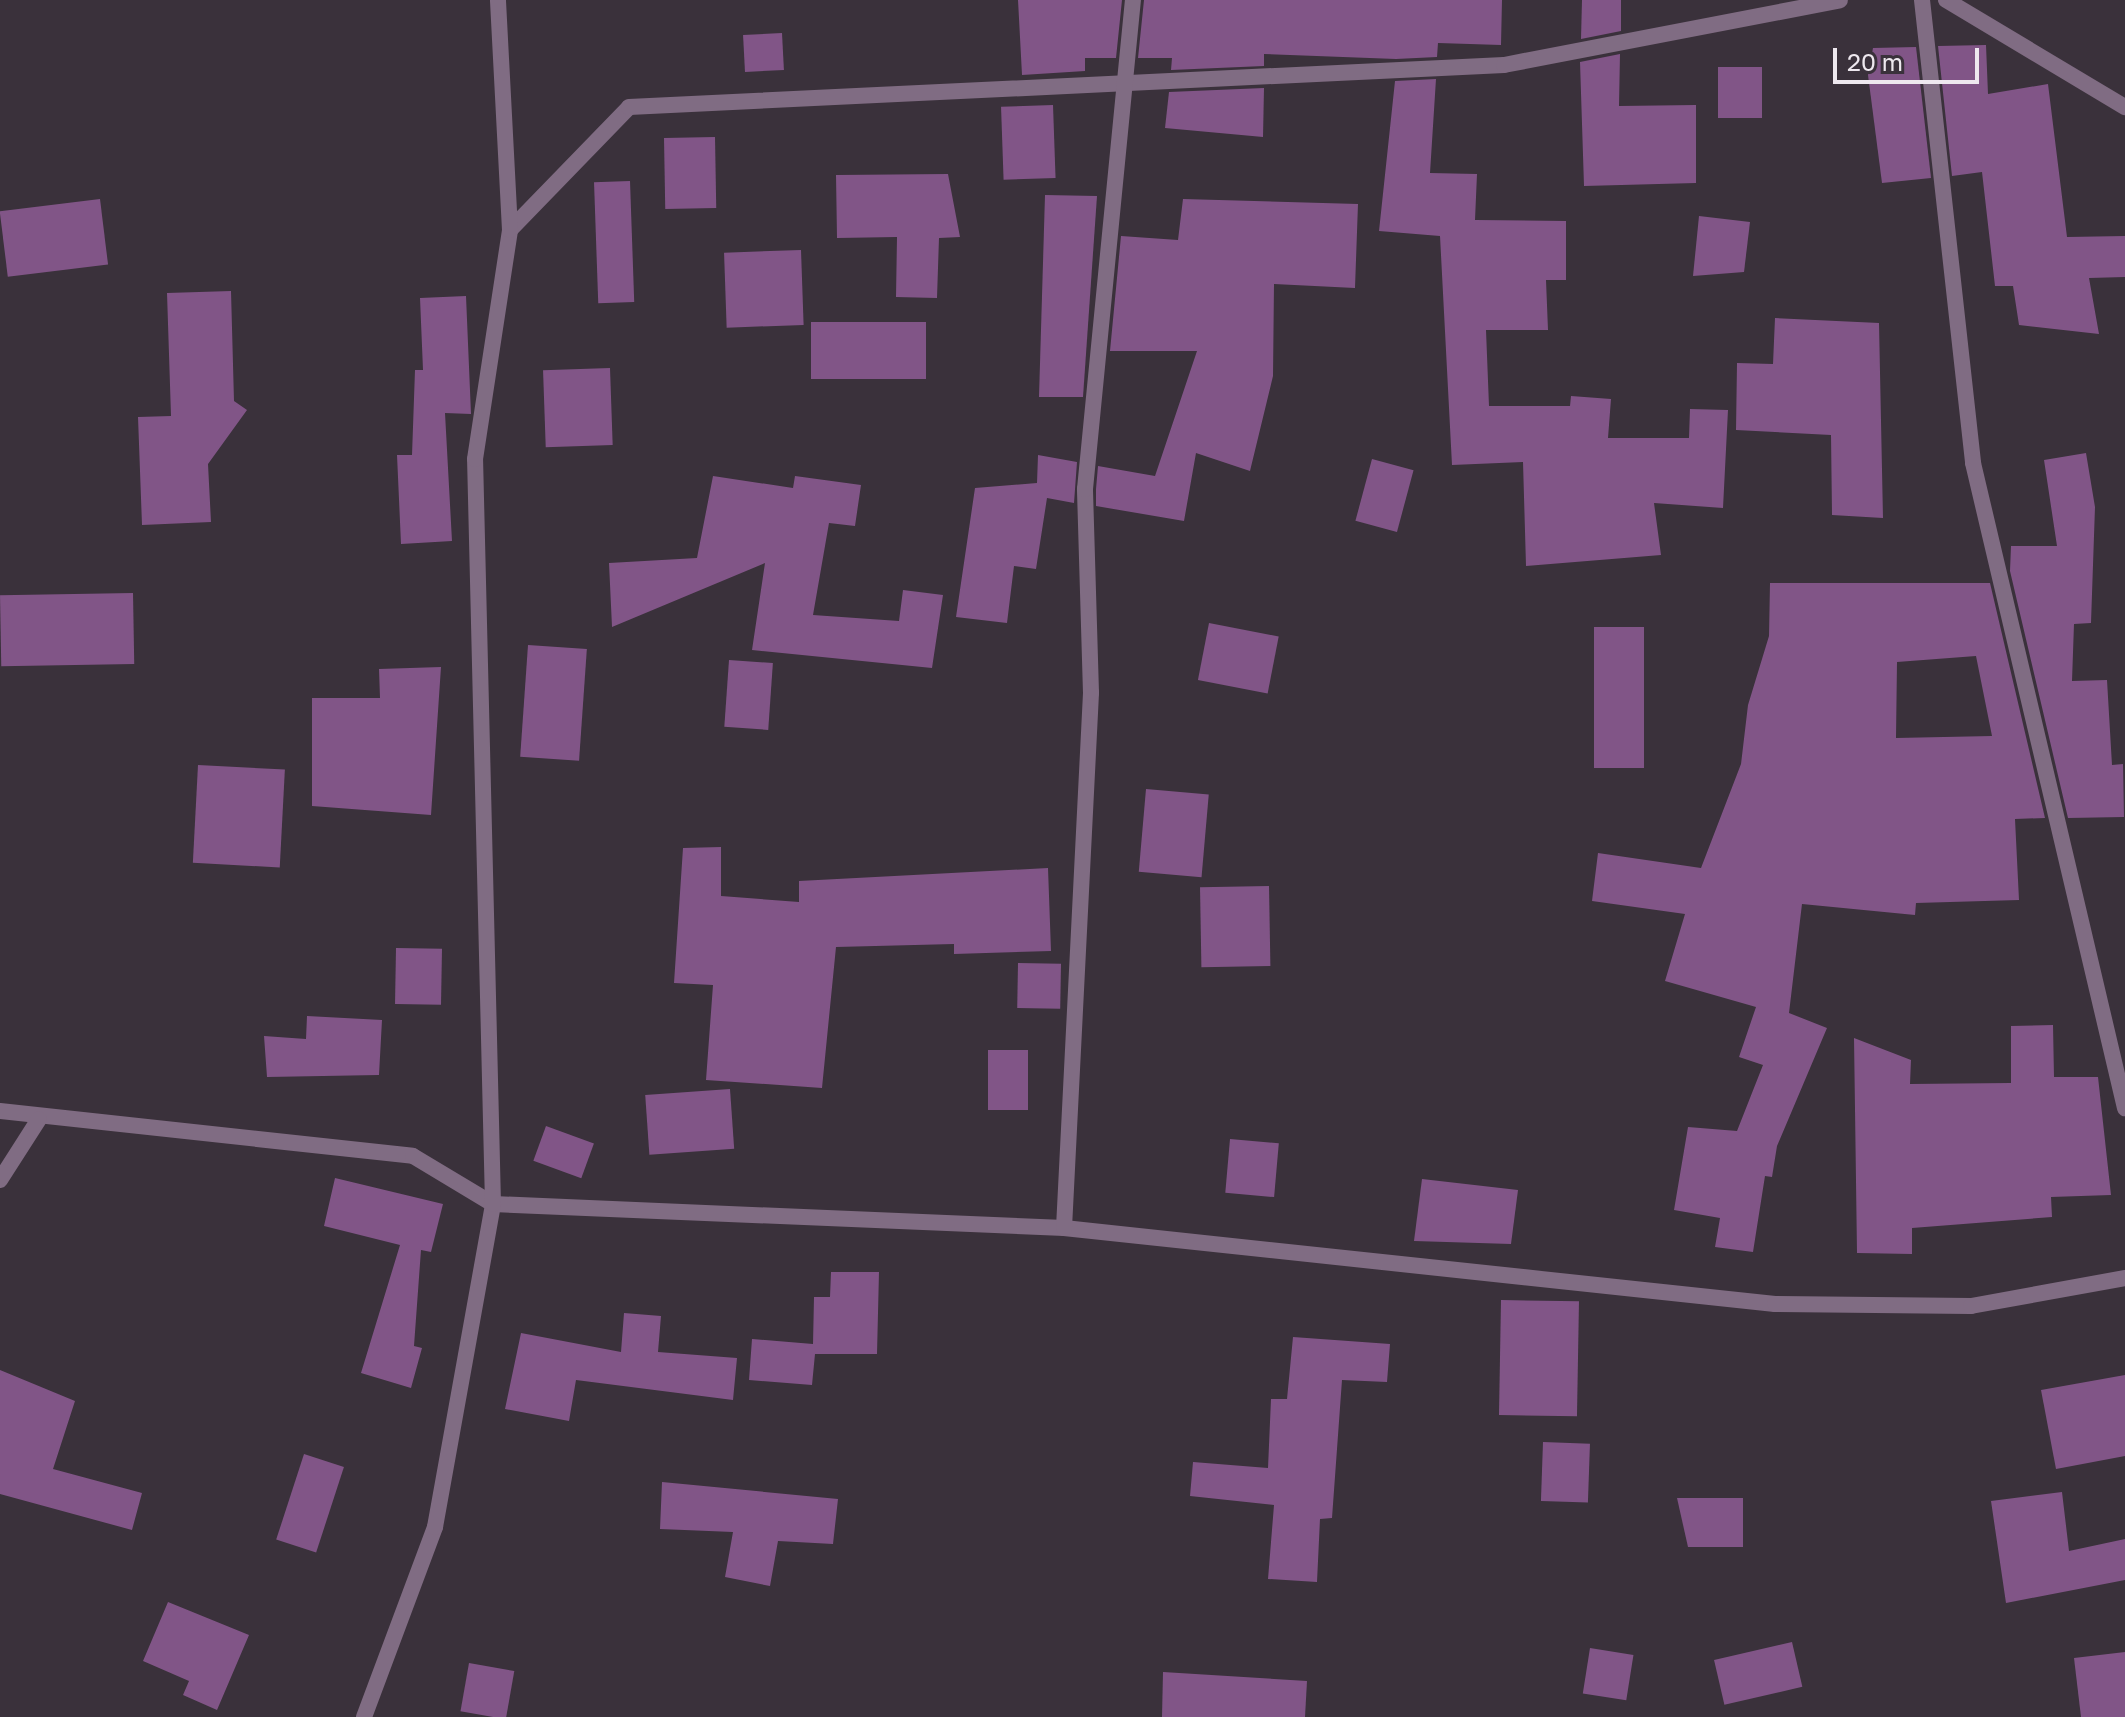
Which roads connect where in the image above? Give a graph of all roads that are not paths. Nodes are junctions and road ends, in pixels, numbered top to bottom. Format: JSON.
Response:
{"nodes":[{"id":1,"x":498,"y":0,"type":"edge"},
{"id":2,"x":1133,"y":0,"type":"edge"},
{"id":3,"x":1840,"y":0,"type":"edge"},
{"id":4,"x":1922,"y":0,"type":"edge"},
{"id":5,"x":1946,"y":0,"type":"edge"},
{"id":6,"x":1128,"y":78,"type":"junction"},
{"id":7,"x":2125,"y":107,"type":"edge"},
{"id":8,"x":510,"y":230,"type":"junction"},
{"id":9,"x":2125,"y":1108,"type":"edge"},
{"id":10,"x":0,"y":1111,"type":"edge"},
{"id":11,"x":39,"y":1119,"type":"junction"},
{"id":12,"x":0,"y":1180,"type":"edge"},
{"id":13,"x":493,"y":1204,"type":"junction"},
{"id":14,"x":1064,"y":1228,"type":"junction"},
{"id":15,"x":2125,"y":1278,"type":"edge"},
{"id":16,"x":364,"y":1717,"type":"edge"}],
"edges":[{"from":1,"to":8,"type":"street"},
{"from":2,"to":6,"type":"street"},
{"from":3,"to":6,"type":"street"},
{"from":4,"to":9,"type":"street"},
{"from":5,"to":7,"type":"street"},
{"from":6,"to":8,"type":"street"},
{"from":6,"to":14,"type":"street"},
{"from":8,"to":13,"type":"street"},
{"from":10,"to":11,"type":"street"},
{"from":11,"to":12,"type":"street"},
{"from":11,"to":13,"type":"street"},
{"from":13,"to":14,"type":"street"},
{"from":13,"to":16,"type":"street"},
{"from":14,"to":15,"type":"street"}]}
